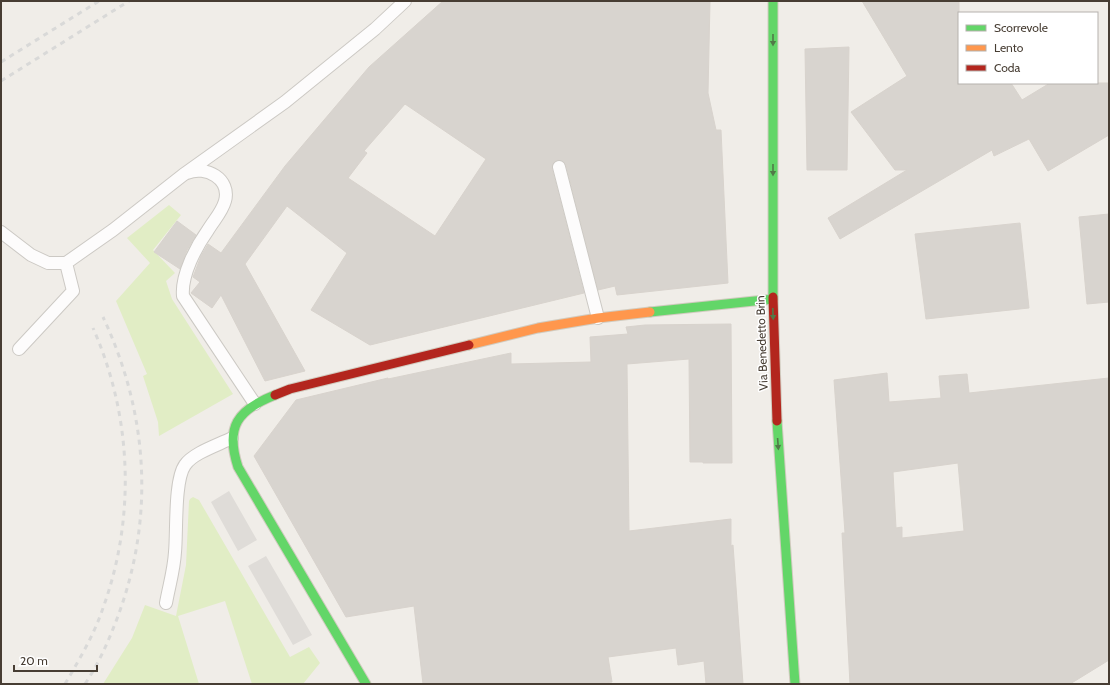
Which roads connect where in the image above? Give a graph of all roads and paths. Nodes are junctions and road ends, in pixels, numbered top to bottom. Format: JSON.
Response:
{"nodes":[{"id":1,"x":405,"y":1,"type":"edge"},
{"id":2,"x":773,"y":1,"type":"edge"},
{"id":3,"x":559,"y":167,"type":"dead end"},
{"id":4,"x":183,"y":175,"type":"junction"},
{"id":5,"x":1,"y":232,"type":"edge"},
{"id":6,"x":66,"y":263,"type":"junction"},
{"id":7,"x":773,"y":299,"type":"junction"},
{"id":8,"x":598,"y":318,"type":"junction"},
{"id":9,"x":18,"y":349,"type":"dead end"},
{"id":10,"x":255,"y":404,"type":"junction"},
{"id":11,"x":232,"y":438,"type":"junction"},
{"id":12,"x":166,"y":603,"type":"dead end"},
{"id":13,"x":366,"y":684,"type":"edge"},
{"id":14,"x":795,"y":684,"type":"edge"}],
"edges":[{"from":1,"to":4,"type":"lane"},
{"from":2,"to":7,"type":"street","name":"Via Benedetto Brin","one_way":true},
{"from":3,"to":8,"type":"lane"},
{"from":4,"to":6,"type":"lane"},
{"from":4,"to":10,"type":"lane"},
{"from":5,"to":6,"type":"lane"},
{"from":6,"to":9,"type":"lane"},
{"from":7,"to":8,"type":"street"},
{"from":7,"to":14,"type":"street","name":"Via Benedetto Brin","one_way":true},
{"from":8,"to":10,"type":"street"},
{"from":10,"to":11,"type":"street"},
{"from":11,"to":12,"type":"lane"},
{"from":11,"to":13,"type":"street"}]}
